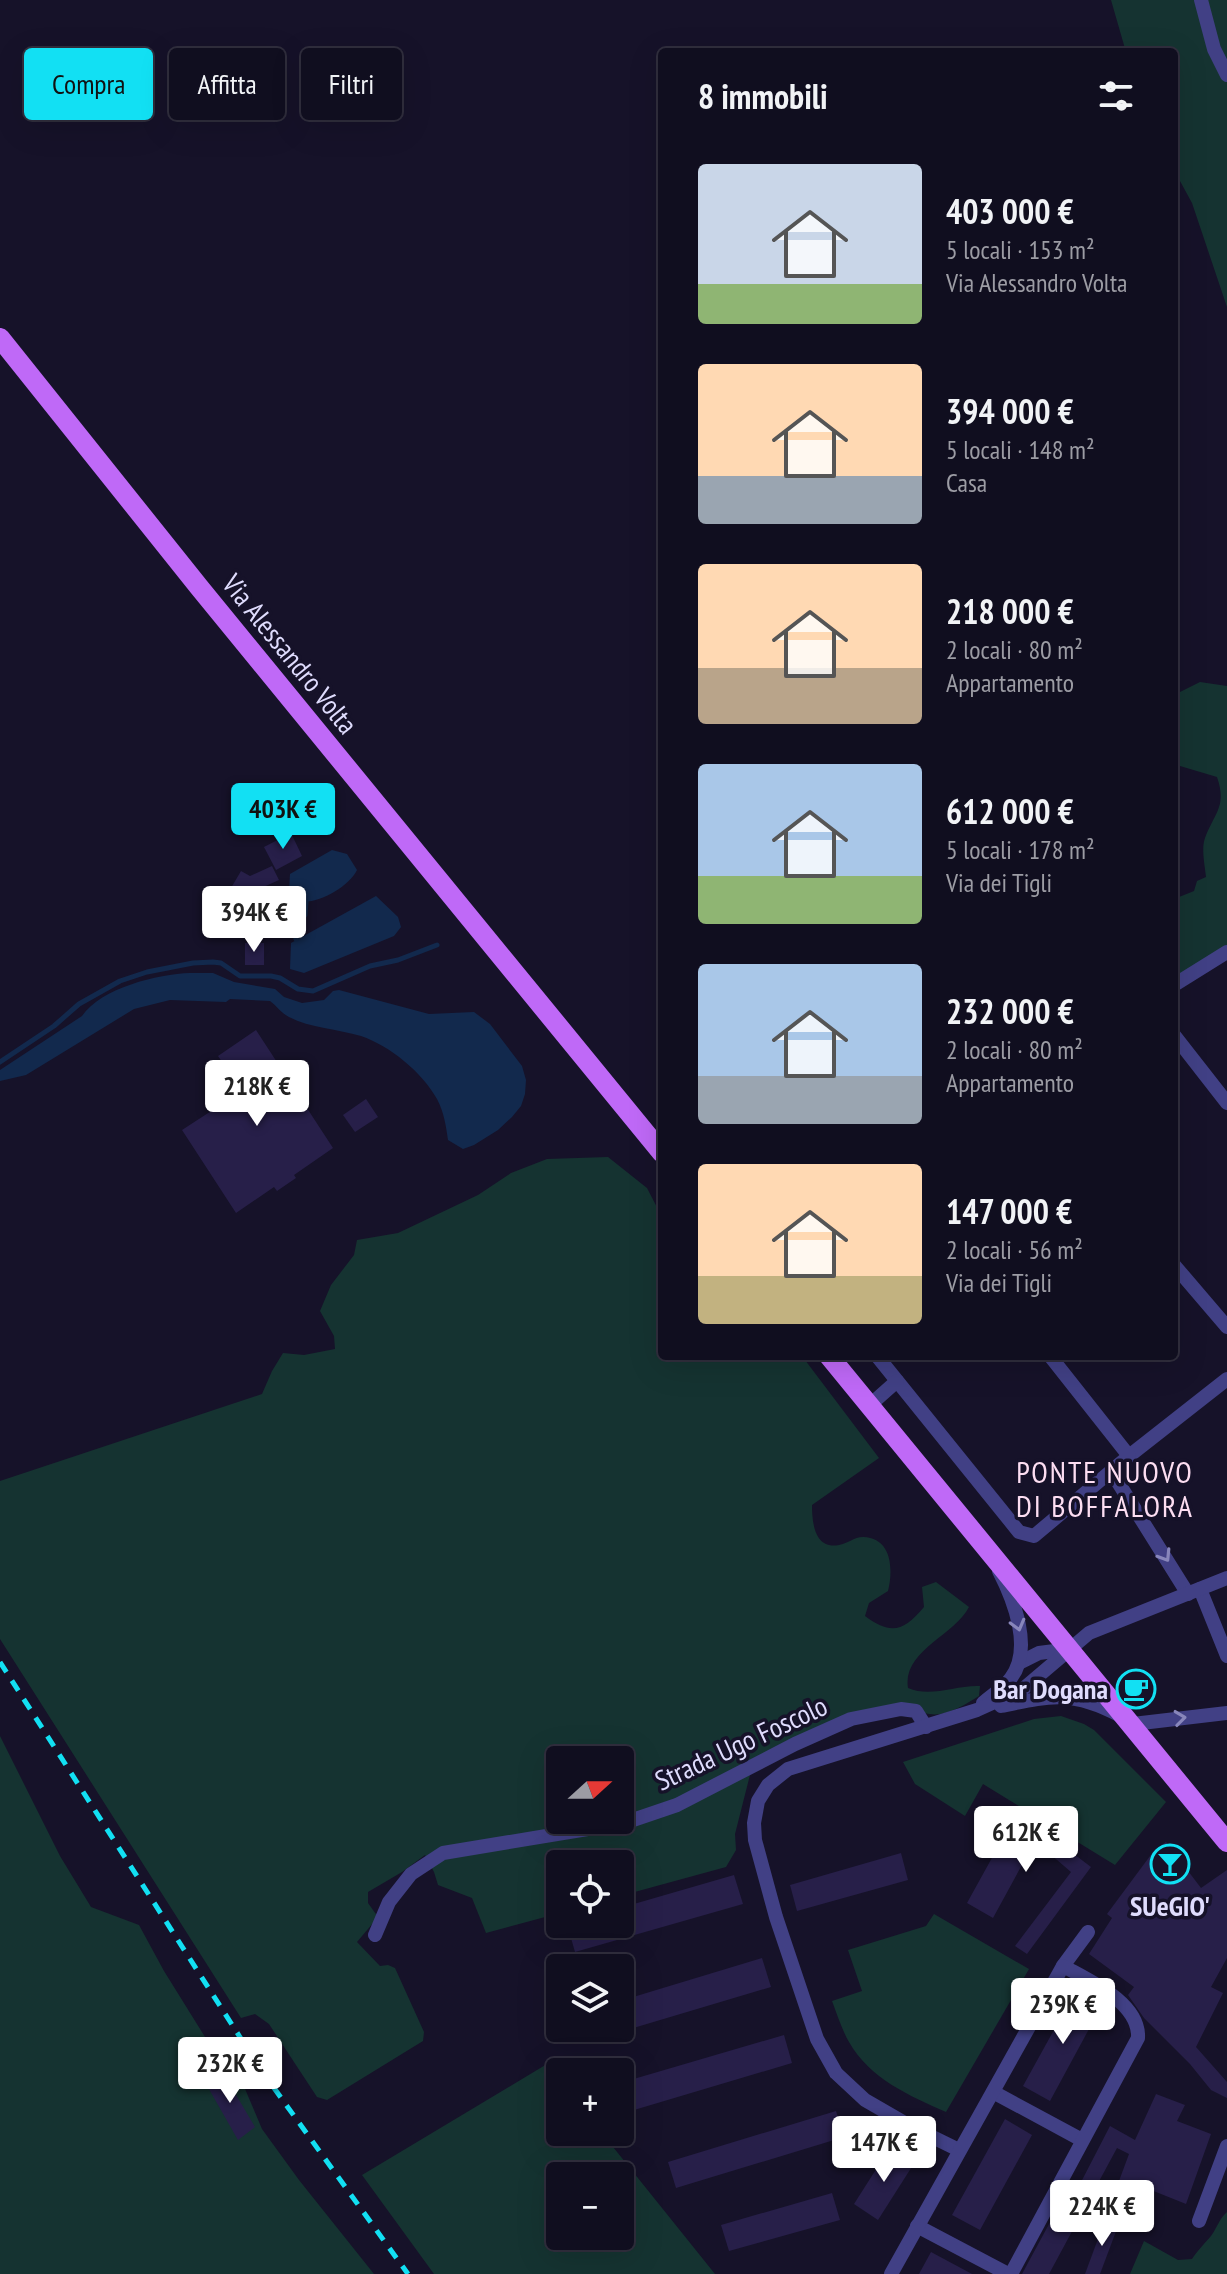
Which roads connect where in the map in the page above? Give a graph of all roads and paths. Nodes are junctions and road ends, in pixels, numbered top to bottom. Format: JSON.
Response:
{"nodes":[{"id":1,"x":1201,"y":0,"type":"edge"},
{"id":2,"x":1227,"y":75,"type":"edge"},
{"id":3,"x":0,"y":338,"type":"edge"},
{"id":4,"x":1227,"y":952,"type":"edge"},
{"id":5,"x":1178,"y":983,"type":"edge"},
{"id":6,"x":1178,"y":1040,"type":"edge"},
{"id":7,"x":1227,"y":1103,"type":"edge"},
{"id":8,"x":658,"y":1148,"type":"edge"},
{"id":9,"x":1178,"y":1270,"type":"edge"},
{"id":10,"x":1227,"y":1327,"type":"edge"},
{"id":11,"x":832,"y":1360,"type":"edge"},
{"id":12,"x":880,"y":1360,"type":"edge"},
{"id":13,"x":1053,"y":1360,"type":"edge"},
{"id":14,"x":1227,"y":1379,"type":"edge"},
{"id":15,"x":897,"y":1381,"type":"junction"},
{"id":16,"x":870,"y":1405,"type":"junction"},
{"id":17,"x":1129,"y":1456,"type":"junction"},
{"id":18,"x":1111,"y":1471,"type":"junction"},
{"id":19,"x":981,"y":1539,"type":"junction"},
{"id":20,"x":1227,"y":1578,"type":"edge"},
{"id":21,"x":1194,"y":1591,"type":"junction"},
{"id":22,"x":1070,"y":1649,"type":"junction"},
{"id":23,"x":1227,"y":1656,"type":"edge"},
{"id":24,"x":1021,"y":1662,"type":"junction"},
{"id":25,"x":977,"y":1710,"type":"junction"},
{"id":26,"x":1227,"y":1713,"type":"edge"},
{"id":27,"x":1132,"y":1722,"type":"junction"},
{"id":28,"x":926,"y":1727,"type":"junction"},
{"id":29,"x":1227,"y":1842,"type":"edge"},
{"id":30,"x":1088,"y":1932,"type":"dead end"},
{"id":31,"x":375,"y":1935,"type":"dead end"},
{"id":32,"x":1063,"y":1966,"type":"junction"},
{"id":33,"x":993,"y":2092,"type":"junction"},
{"id":34,"x":1082,"y":2140,"type":"junction"},
{"id":35,"x":1227,"y":2146,"type":"edge"},
{"id":36,"x":959,"y":2150,"type":"junction"},
{"id":37,"x":1199,"y":2221,"type":"dead end"},
{"id":38,"x":917,"y":2226,"type":"junction"},
{"id":39,"x":891,"y":2274,"type":"edge"},
{"id":40,"x":1009,"y":2274,"type":"edge"}],
"edges":[{"from":1,"to":2,"type":"street"},
{"from":3,"to":8,"type":"main road","name":"Via Alessandro Volta"},
{"from":4,"to":5,"type":"street"},
{"from":6,"to":7,"type":"street"},
{"from":9,"to":10,"type":"street"},
{"from":11,"to":16,"type":"main road"},
{"from":12,"to":15,"type":"street"},
{"from":13,"to":17,"type":"street"},
{"from":14,"to":17,"type":"street"},
{"from":15,"to":16,"type":"street"},
{"from":15,"to":18,"type":"street"},
{"from":16,"to":19,"type":"main road"},
{"from":17,"to":18,"type":"street"},
{"from":18,"to":21,"type":"street","one_way":true},
{"from":19,"to":22,"type":"main road"},
{"from":19,"to":24,"type":"street","one_way":true},
{"from":20,"to":21,"type":"street"},
{"from":21,"to":22,"type":"street"},
{"from":21,"to":23,"type":"street"},
{"from":22,"to":24,"type":"street"},
{"from":22,"to":25,"type":"street"},
{"from":22,"to":27,"type":"main road"},
{"from":24,"to":25,"type":"street"},
{"from":25,"to":27,"type":"street"},
{"from":25,"to":28,"type":"street"},
{"from":27,"to":26,"type":"street","one_way":true},
{"from":27,"to":29,"type":"main road"},
{"from":28,"to":31,"type":"street","name":"Strada Ugo Foscolo"},
{"from":28,"to":36,"type":"street"},
{"from":30,"to":32,"type":"street"},
{"from":32,"to":33,"type":"street"},
{"from":32,"to":34,"type":"street"},
{"from":33,"to":34,"type":"street"},
{"from":33,"to":36,"type":"street"},
{"from":34,"to":40,"type":"street"},
{"from":35,"to":37,"type":"street"},
{"from":36,"to":38,"type":"street"},
{"from":38,"to":39,"type":"street"},
{"from":38,"to":40,"type":"street"}]}
